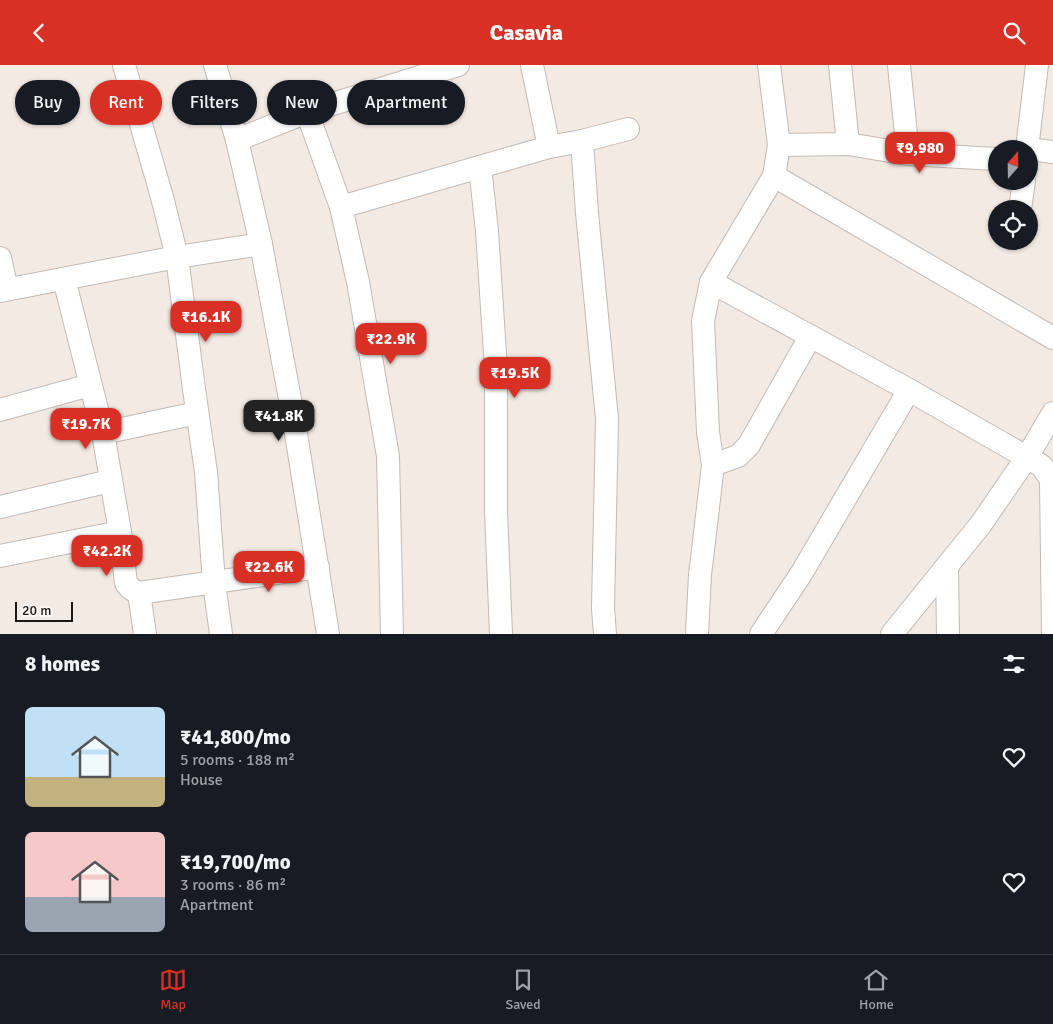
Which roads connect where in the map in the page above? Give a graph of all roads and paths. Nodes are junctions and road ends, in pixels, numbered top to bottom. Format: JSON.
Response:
{"nodes":[{"id":1,"x":124,"y":65,"type":"edge"},
{"id":2,"x":215,"y":65,"type":"edge"},
{"id":3,"x":458,"y":65,"type":"edge"},
{"id":4,"x":532,"y":65,"type":"edge"},
{"id":5,"x":769,"y":65,"type":"edge"},
{"id":6,"x":840,"y":65,"type":"edge"},
{"id":7,"x":899,"y":65,"type":"edge"},
{"id":8,"x":1037,"y":65,"type":"edge"},
{"id":9,"x":337,"y":103,"type":"edge"},
{"id":10,"x":274,"y":125,"type":"edge"},
{"id":11,"x":312,"y":125,"type":"edge"},
{"id":12,"x":628,"y":129,"type":"dead end"},
{"id":13,"x":237,"y":140,"type":"junction"},
{"id":14,"x":1029,"y":140,"type":"edge"},
{"id":15,"x":582,"y":141,"type":"junction"},
{"id":16,"x":848,"y":144,"type":"junction"},
{"id":17,"x":779,"y":145,"type":"junction"},
{"id":18,"x":549,"y":147,"type":"junction"},
{"id":19,"x":1038,"y":150,"type":"edge"},
{"id":20,"x":1053,"y":152,"type":"edge"},
{"id":21,"x":908,"y":154,"type":"junction"},
{"id":22,"x":988,"y":159,"type":"edge"},
{"id":23,"x":480,"y":167,"type":"junction"},
{"id":24,"x":774,"y":176,"type":"junction"},
{"id":25,"x":341,"y":207,"type":"junction"},
{"id":26,"x":261,"y":245,"type":"junction"},
{"id":27,"x":177,"y":257,"type":"junction"},
{"id":28,"x":0,"y":258,"type":"edge"},
{"id":29,"x":64,"y":279,"type":"junction"},
{"id":30,"x":711,"y":283,"type":"junction"},
{"id":31,"x":4,"y":290,"type":"edge"},
{"id":32,"x":810,"y":337,"type":"junction"},
{"id":33,"x":1053,"y":338,"type":"edge"},
{"id":34,"x":90,"y":385,"type":"junction"},
{"id":35,"x":909,"y":390,"type":"junction"},
{"id":36,"x":0,"y":409,"type":"edge"},
{"id":37,"x":197,"y":413,"type":"junction"},
{"id":38,"x":1053,"y":413,"type":"edge"},
{"id":39,"x":103,"y":433,"type":"junction"},
{"id":40,"x":1027,"y":457,"type":"junction"},
{"id":41,"x":713,"y":465,"type":"junction"},
{"id":42,"x":110,"y":481,"type":"junction"},
{"id":43,"x":0,"y":507,"type":"edge"},
{"id":44,"x":120,"y":532,"type":"junction"},
{"id":45,"x":0,"y":556,"type":"edge"},
{"id":46,"x":947,"y":566,"type":"junction"},
{"id":47,"x":318,"y":567,"type":"junction"},
{"id":48,"x":214,"y":583,"type":"junction"},
{"id":49,"x":139,"y":593,"type":"junction"},
{"id":50,"x":145,"y":634,"type":"edge"},
{"id":51,"x":221,"y":634,"type":"edge"},
{"id":52,"x":328,"y":634,"type":"edge"},
{"id":53,"x":392,"y":634,"type":"edge"},
{"id":54,"x":501,"y":634,"type":"edge"},
{"id":55,"x":605,"y":634,"type":"edge"},
{"id":56,"x":697,"y":634,"type":"edge"},
{"id":57,"x":761,"y":634,"type":"edge"},
{"id":58,"x":892,"y":634,"type":"edge"},
{"id":59,"x":948,"y":634,"type":"edge"},
{"id":60,"x":1052,"y":634,"type":"edge"}],
"edges":[{"from":1,"to":27,"type":"street"},
{"from":2,"to":13,"type":"street"},
{"from":3,"to":9,"type":"street"},
{"from":4,"to":18,"type":"street"},
{"from":5,"to":17,"type":"street"},
{"from":6,"to":16,"type":"street"},
{"from":7,"to":21,"type":"street"},
{"from":8,"to":14,"type":"street"},
{"from":10,"to":13,"type":"street"},
{"from":11,"to":25,"type":"street"},
{"from":12,"to":15,"type":"street"},
{"from":13,"to":26,"type":"street"},
{"from":15,"to":18,"type":"street"},
{"from":15,"to":55,"type":"street"},
{"from":16,"to":17,"type":"street"},
{"from":16,"to":21,"type":"street"},
{"from":17,"to":24,"type":"street"},
{"from":18,"to":23,"type":"street"},
{"from":19,"to":20,"type":"street"},
{"from":21,"to":22,"type":"street"},
{"from":23,"to":25,"type":"street"},
{"from":23,"to":54,"type":"street"},
{"from":24,"to":30,"type":"street"},
{"from":24,"to":33,"type":"street"},
{"from":25,"to":53,"type":"street"},
{"from":26,"to":27,"type":"street"},
{"from":26,"to":47,"type":"street"},
{"from":27,"to":29,"type":"street"},
{"from":27,"to":37,"type":"street"},
{"from":28,"to":31,"type":"street"},
{"from":29,"to":31,"type":"street"},
{"from":29,"to":34,"type":"street"},
{"from":30,"to":32,"type":"street"},
{"from":30,"to":41,"type":"street"},
{"from":32,"to":35,"type":"street"},
{"from":32,"to":41,"type":"street"},
{"from":34,"to":36,"type":"street"},
{"from":34,"to":39,"type":"street"},
{"from":35,"to":40,"type":"street"},
{"from":35,"to":57,"type":"street"},
{"from":37,"to":39,"type":"street"},
{"from":37,"to":48,"type":"street"},
{"from":38,"to":40,"type":"street"},
{"from":39,"to":42,"type":"street"},
{"from":40,"to":46,"type":"street"},
{"from":40,"to":60,"type":"street"},
{"from":41,"to":56,"type":"street"},
{"from":42,"to":43,"type":"street"},
{"from":42,"to":44,"type":"street"},
{"from":44,"to":45,"type":"street"},
{"from":44,"to":49,"type":"street"},
{"from":46,"to":58,"type":"street"},
{"from":46,"to":59,"type":"street"},
{"from":47,"to":48,"type":"street"},
{"from":47,"to":52,"type":"street"},
{"from":48,"to":49,"type":"street"},
{"from":48,"to":51,"type":"street"},
{"from":49,"to":50,"type":"street"}]}
